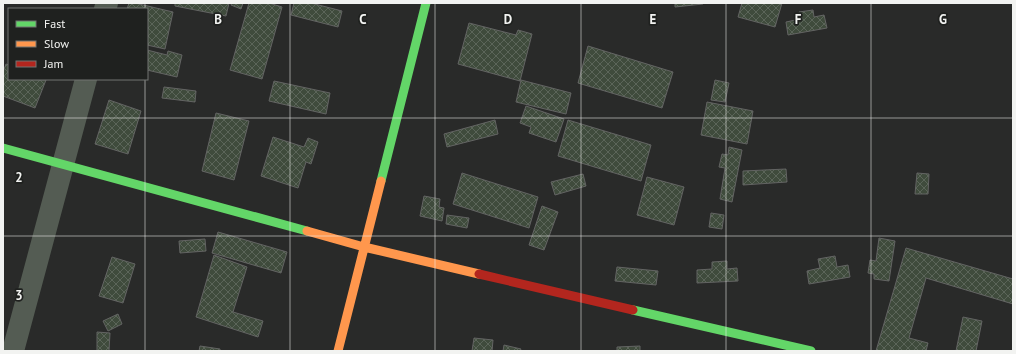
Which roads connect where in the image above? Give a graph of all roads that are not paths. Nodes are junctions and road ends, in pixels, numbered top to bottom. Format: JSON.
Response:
{"nodes":[{"id":1,"x":426,"y":3,"type":"edge"},
{"id":2,"x":86,"y":80,"type":"edge"},
{"id":3,"x":3,"y":148,"type":"edge"},
{"id":4,"x":63,"y":164,"type":"junction"},
{"id":5,"x":364,"y":247,"type":"junction"},
{"id":6,"x":13,"y":351,"type":"edge"},
{"id":7,"x":338,"y":351,"type":"edge"},
{"id":8,"x":812,"y":351,"type":"edge"}],
"edges":[{"from":1,"to":5,"type":"street"},
{"from":2,"to":4,"type":"street"},
{"from":3,"to":4,"type":"street"},
{"from":4,"to":5,"type":"street"},
{"from":4,"to":6,"type":"street"},
{"from":5,"to":7,"type":"street"},
{"from":5,"to":8,"type":"street"}]}
